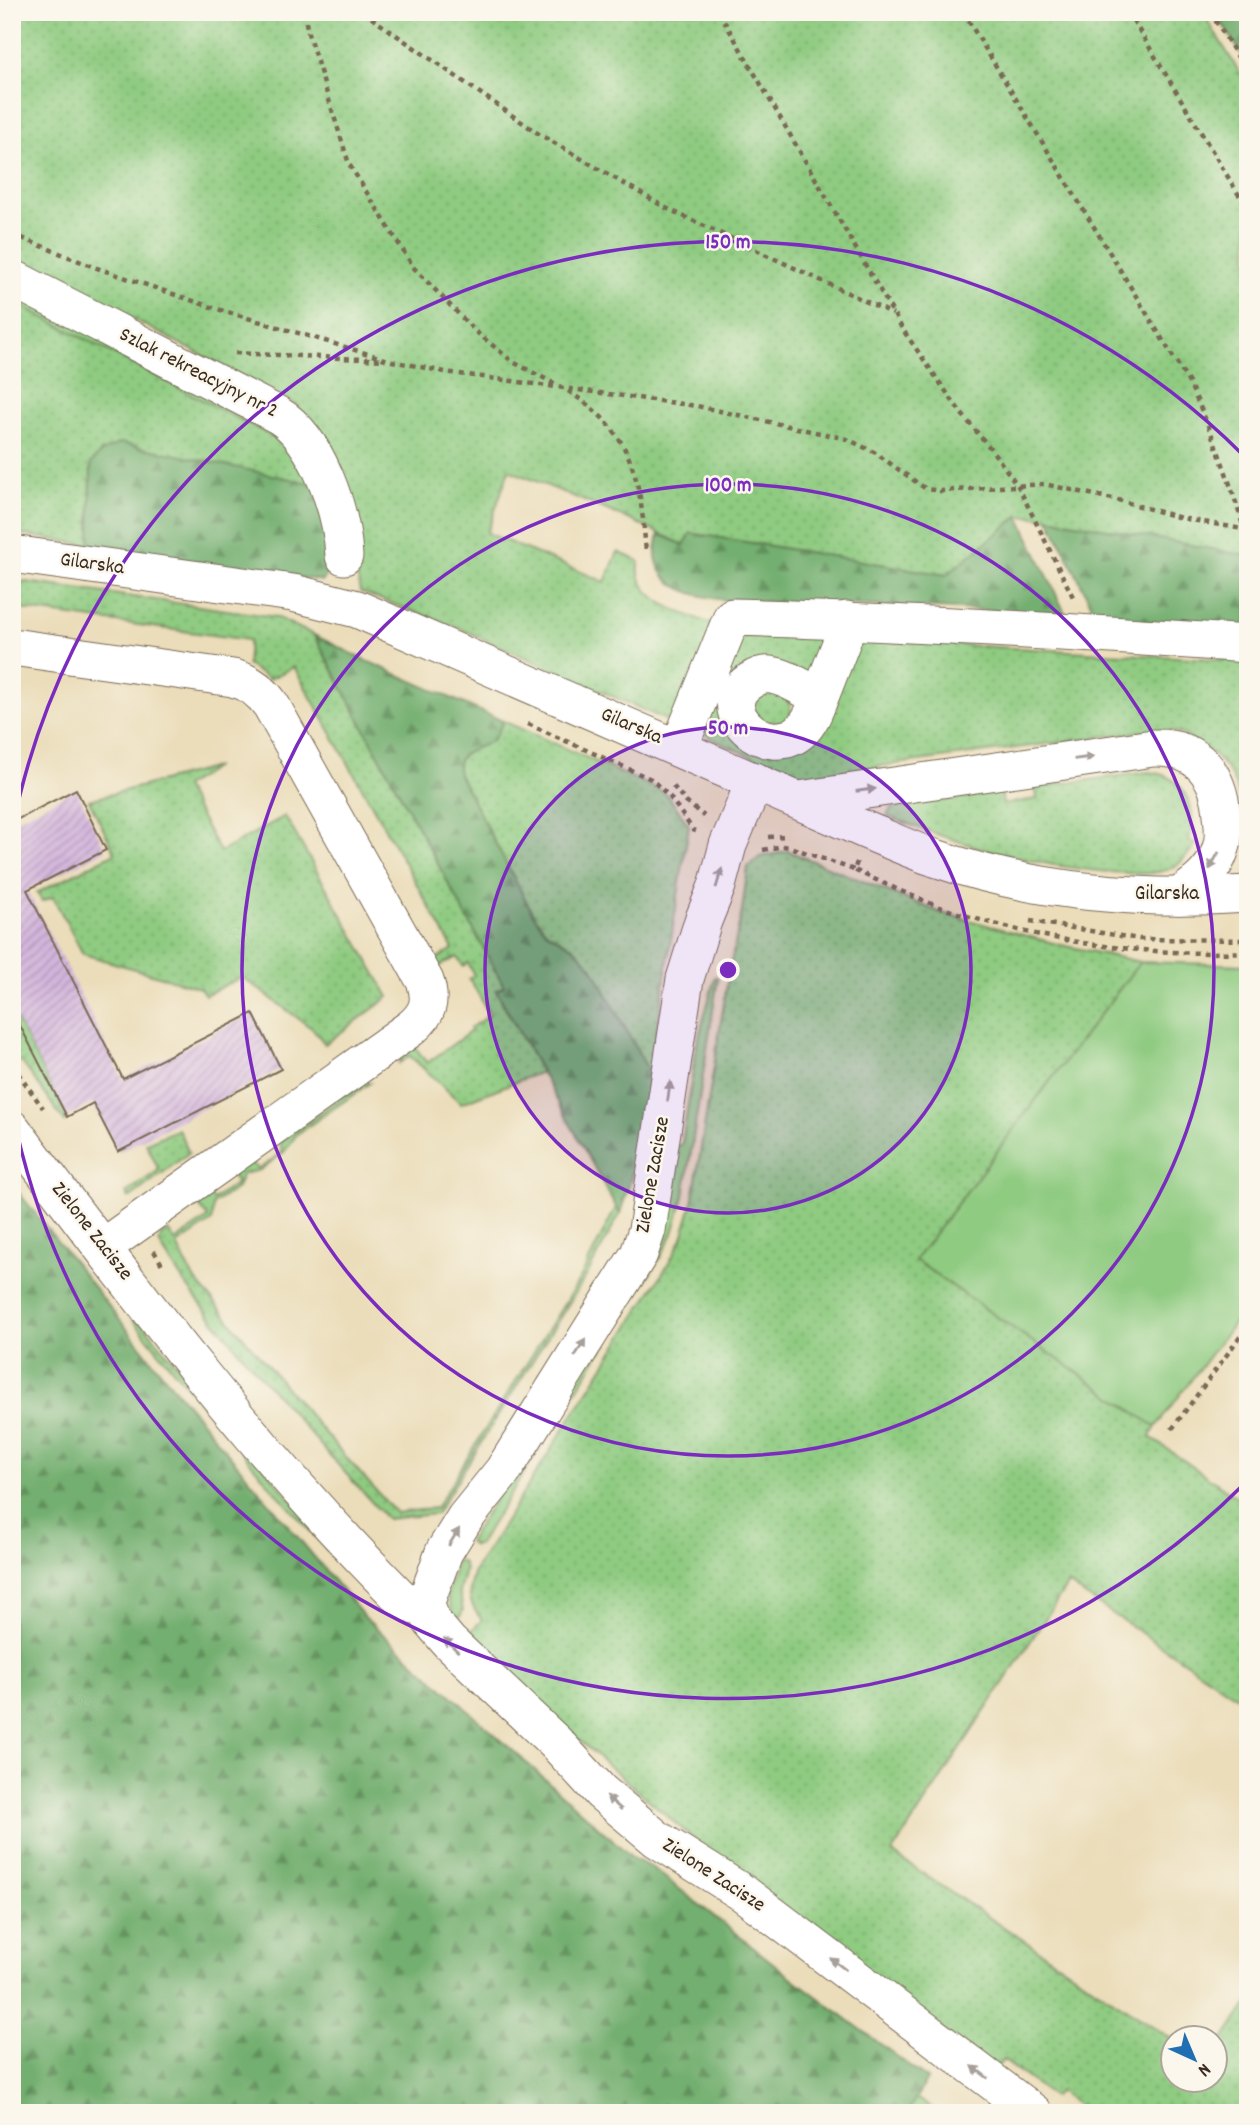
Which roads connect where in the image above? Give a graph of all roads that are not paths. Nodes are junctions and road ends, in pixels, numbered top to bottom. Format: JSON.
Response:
{"nodes":[{"id":1,"x":12,"y":278,"type":"edge"},
{"id":2,"x":12,"y":554,"type":"edge"},
{"id":3,"x":344,"y":556,"type":"dead end"},
{"id":4,"x":847,"y":620,"type":"junction"},
{"id":5,"x":1248,"y":644,"type":"edge"},
{"id":6,"x":12,"y":648,"type":"edge"},
{"id":7,"x":820,"y":697,"type":"dead end"},
{"id":8,"x":679,"y":748,"type":"junction"},
{"id":9,"x":755,"y":781,"type":"junction"},
{"id":10,"x":799,"y":800,"type":"junction"},
{"id":11,"x":1248,"y":894,"type":"edge"},
{"id":12,"x":1179,"y":896,"type":"junction"},
{"id":13,"x":12,"y":1129,"type":"edge"},
{"id":14,"x":103,"y":1247,"type":"junction"},
{"id":15,"x":426,"y":1605,"type":"junction"},
{"id":16,"x":1034,"y":2113,"type":"edge"}],
"edges":[{"from":1,"to":3,"type":"street","name":"Szlak rekreacyjny nr 2"},
{"from":2,"to":8,"type":"street","name":"Gilarska"},
{"from":4,"to":5,"type":"street"},
{"from":4,"to":7,"type":"street"},
{"from":4,"to":8,"type":"street"},
{"from":6,"to":14,"type":"street"},
{"from":8,"to":9,"type":"street","name":"Gilarska"},
{"from":9,"to":10,"type":"street","name":"Gilarska"},
{"from":15,"to":9,"type":"street","name":"Zielone Zacisze","one_way":true},
{"from":10,"to":12,"type":"street","name":"Gilarska"},
{"from":10,"to":12,"type":"street","one_way":true},
{"from":11,"to":12,"type":"street","name":"Gilarska"},
{"from":13,"to":14,"type":"street","name":"Zielone Zacisze"},
{"from":14,"to":15,"type":"street","name":"Zielone Zacisze"},
{"from":16,"to":15,"type":"street","name":"Zielone Zacisze","one_way":true}]}
